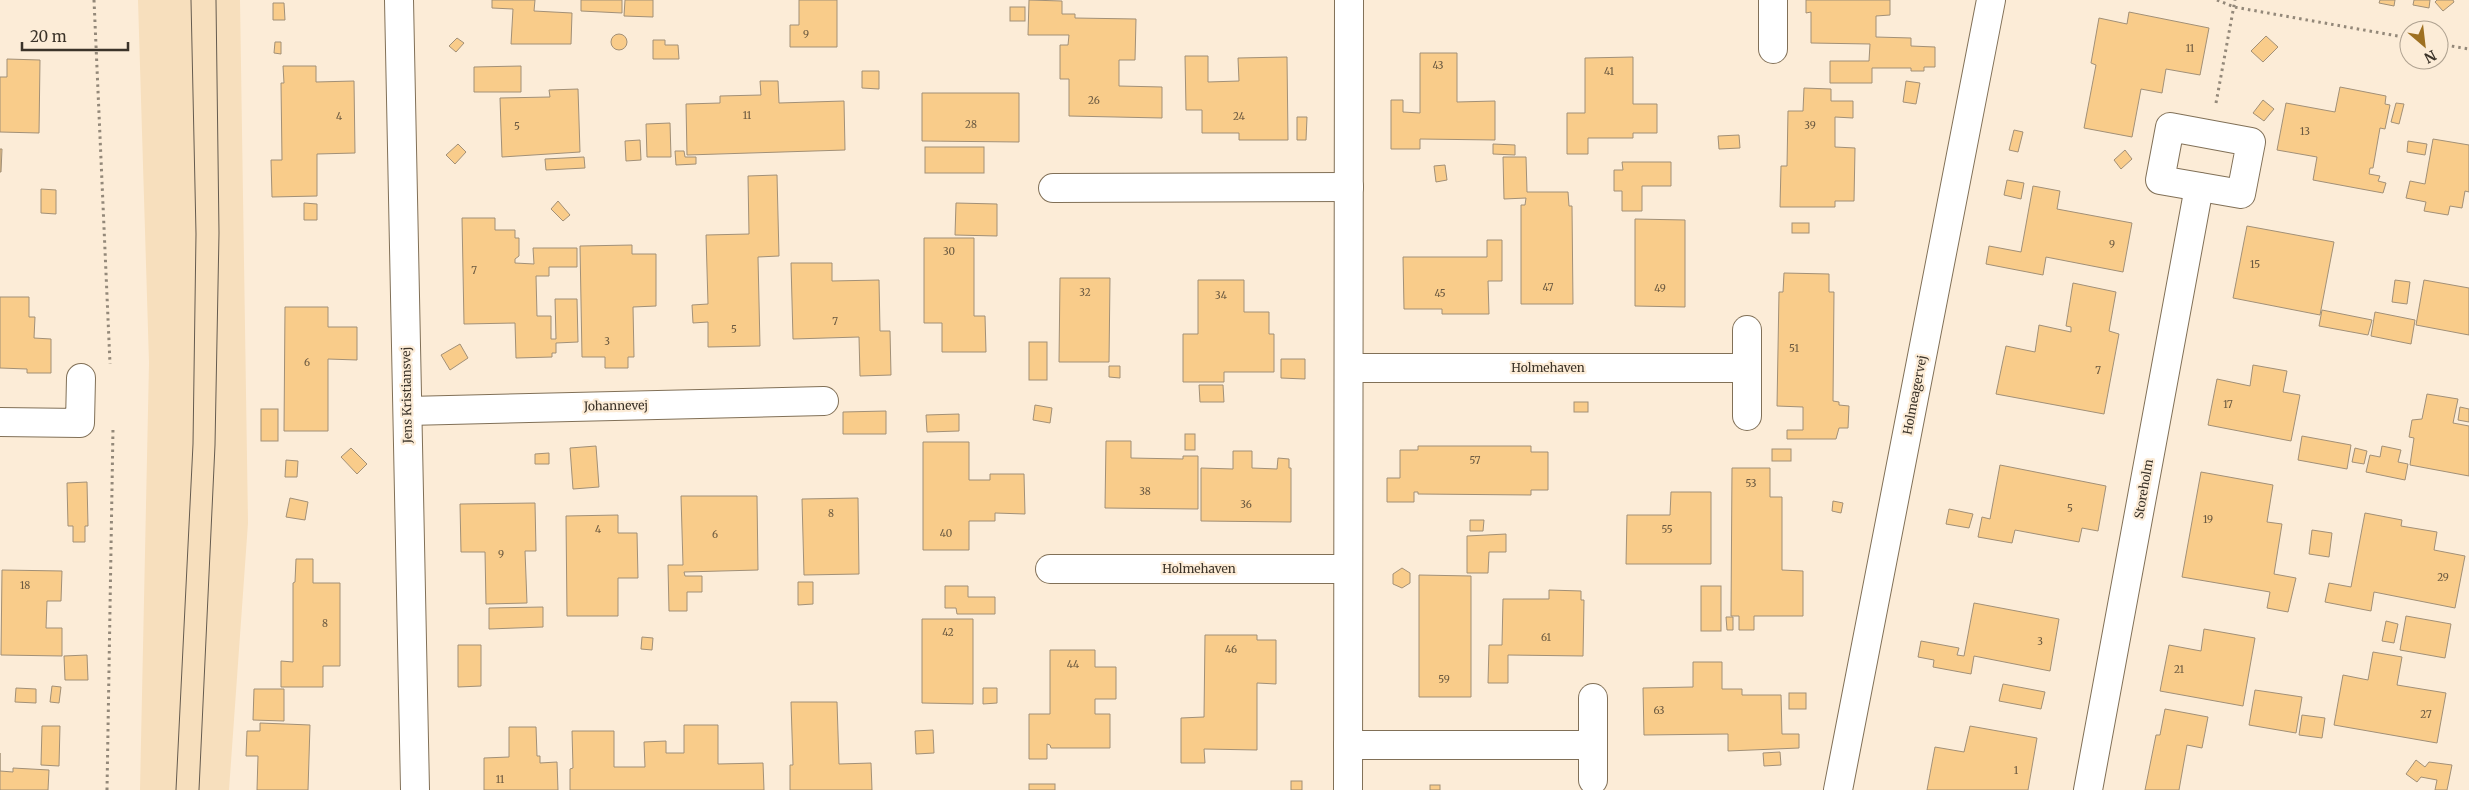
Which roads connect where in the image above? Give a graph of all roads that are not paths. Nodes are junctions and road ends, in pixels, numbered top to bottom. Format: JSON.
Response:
{"nodes":[{"id":1,"x":399,"y":0,"type":"edge"},
{"id":2,"x":1350,"y":0,"type":"edge"},
{"id":3,"x":1774,"y":0,"type":"edge"},
{"id":4,"x":1991,"y":0,"type":"edge"},
{"id":5,"x":1773,"y":49,"type":"dead end"},
{"id":6,"x":2199,"y":187,"type":"junction"},
{"id":7,"x":1053,"y":188,"type":"dead end"},
{"id":8,"x":1349,"y":188,"type":"junction"},
{"id":9,"x":1747,"y":330,"type":"dead end"},
{"id":10,"x":1349,"y":368,"type":"junction"},
{"id":11,"x":1747,"y":368,"type":"junction"},
{"id":12,"x":81,"y":378,"type":"dead end"},
{"id":13,"x":824,"y":401,"type":"dead end"},
{"id":14,"x":408,"y":411,"type":"junction"},
{"id":15,"x":1747,"y":416,"type":"dead end"},
{"id":16,"x":0,"y":422,"type":"edge"},
{"id":17,"x":1050,"y":569,"type":"dead end"},
{"id":18,"x":1348,"y":569,"type":"junction"},
{"id":19,"x":1593,"y":698,"type":"dead end"},
{"id":20,"x":1593,"y":744,"type":"junction"},
{"id":21,"x":1348,"y":745,"type":"junction"},
{"id":22,"x":1593,"y":780,"type":"dead end"},
{"id":23,"x":415,"y":790,"type":"edge"},
{"id":24,"x":1348,"y":790,"type":"edge"},
{"id":25,"x":1838,"y":790,"type":"edge"},
{"id":26,"x":2088,"y":790,"type":"edge"}],
"edges":[{"from":1,"to":14,"type":"street","name":"Jens Kristiansvej"},
{"from":2,"to":8,"type":"street"},
{"from":3,"to":5,"type":"street"},
{"from":4,"to":25,"type":"street","name":"Holmeagervej"},
{"from":6,"to":6,"type":"street"},
{"from":6,"to":26,"type":"street","name":"Storeholm"},
{"from":7,"to":8,"type":"street"},
{"from":8,"to":10,"type":"street"},
{"from":9,"to":11,"type":"street"},
{"from":10,"to":11,"type":"street","name":"Holmehaven"},
{"from":10,"to":18,"type":"street"},
{"from":11,"to":15,"type":"street"},
{"from":12,"to":16,"type":"street"},
{"from":13,"to":14,"type":"street","name":"Johannevej"},
{"from":14,"to":23,"type":"street","name":"Jens Kristiansvej"},
{"from":17,"to":18,"type":"street","name":"Holmehaven"},
{"from":18,"to":21,"type":"street"},
{"from":19,"to":20,"type":"street"},
{"from":20,"to":21,"type":"street"},
{"from":20,"to":22,"type":"street"},
{"from":21,"to":24,"type":"street"}]}
